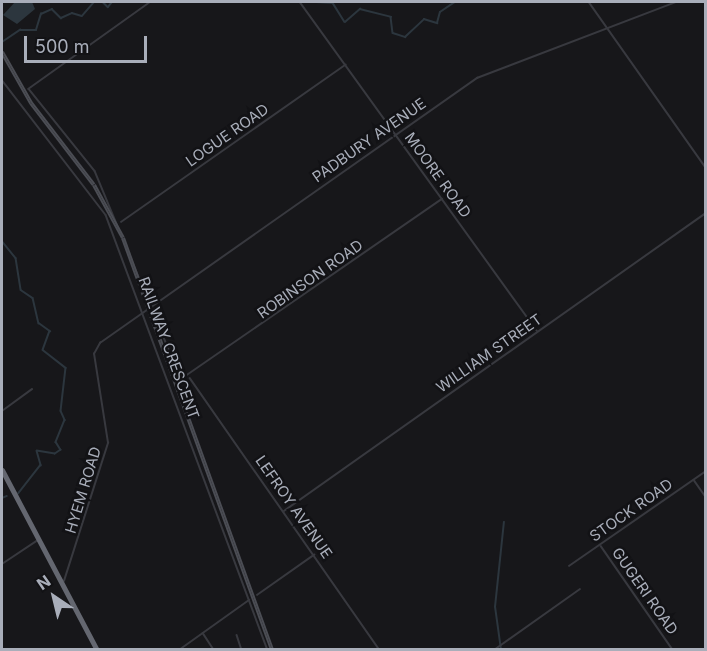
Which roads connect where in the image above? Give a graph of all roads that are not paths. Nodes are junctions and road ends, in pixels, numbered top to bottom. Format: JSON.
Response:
{"nodes":[{"id":1,"x":151,"y":2,"type":"edge"},
{"id":2,"x":300,"y":2,"type":"edge"},
{"id":3,"x":589,"y":2,"type":"edge"},
{"id":4,"x":676,"y":2,"type":"edge"},
{"id":5,"x":607,"y":28,"type":"junction"},
{"id":6,"x":346,"y":64,"type":"junction"},
{"id":7,"x":2,"y":81,"type":"edge"},
{"id":8,"x":396,"y":134,"type":"junction"},
{"id":9,"x":705,"y":168,"type":"edge"},
{"id":10,"x":442,"y":198,"type":"junction"},
{"id":11,"x":705,"y":213,"type":"edge"},
{"id":12,"x":121,"y":222,"type":"junction"},
{"id":13,"x":152,"y":304,"type":"junction"},
{"id":14,"x":143,"y":310,"type":"junction"},
{"id":15,"x":538,"y":332,"type":"junction"},
{"id":16,"x":100,"y":343,"type":"joint"},
{"id":17,"x":190,"y":377,"type":"junction"},
{"id":18,"x":32,"y":389,"type":"dead end"},
{"id":19,"x":2,"y":411,"type":"edge"},
{"id":20,"x":705,"y":471,"type":"edge"},
{"id":21,"x":2,"y":472,"type":"edge"},
{"id":22,"x":693,"y":480,"type":"junction"},
{"id":23,"x":705,"y":497,"type":"edge"},
{"id":24,"x":284,"y":511,"type":"junction"},
{"id":25,"x":38,"y":540,"type":"junction"},
{"id":26,"x":600,"y":545,"type":"junction"},
{"id":27,"x":314,"y":554,"type":"junction"},
{"id":28,"x":2,"y":564,"type":"edge"},
{"id":29,"x":569,"y":566,"type":"dead end"},
{"id":30,"x":60,"y":582,"type":"junction"},
{"id":31,"x":580,"y":589,"type":"dead end"},
{"id":32,"x":257,"y":595,"type":"dead end"},
{"id":33,"x":249,"y":600,"type":"junction"},
{"id":34,"x":203,"y":633,"type":"junction"},
{"id":35,"x":237,"y":635,"type":"dead end"},
{"id":36,"x":96,"y":650,"type":"edge"},
{"id":37,"x":179,"y":650,"type":"edge"},
{"id":38,"x":214,"y":650,"type":"edge"},
{"id":39,"x":242,"y":650,"type":"edge"},
{"id":40,"x":268,"y":650,"type":"edge"},
{"id":41,"x":380,"y":650,"type":"edge"},
{"id":42,"x":494,"y":650,"type":"edge"},
{"id":43,"x":673,"y":650,"type":"edge"}],
"edges":[{"from":1,"to":12,"type":"street"},
{"from":2,"to":6,"type":"street","name":"MOORE ROAD"},
{"from":3,"to":5,"type":"street"},
{"from":4,"to":5,"type":"street","name":"PADBURY AVENUE"},
{"from":5,"to":8,"type":"street","name":"PADBURY AVENUE"},
{"from":5,"to":9,"type":"street"},
{"from":6,"to":8,"type":"street","name":"MOORE ROAD"},
{"from":6,"to":12,"type":"street","name":"LOGUE ROAD"},
{"from":7,"to":14,"type":"street","name":"RAILWAY CRESCENT"},
{"from":8,"to":10,"type":"street","name":"MOORE ROAD"},
{"from":8,"to":13,"type":"street","name":"PADBURY AVENUE"},
{"from":10,"to":15,"type":"street","name":"MOORE ROAD"},
{"from":10,"to":17,"type":"street","name":"ROBINSON ROAD"},
{"from":11,"to":15,"type":"street","name":"WILLIAM STREET"},
{"from":12,"to":13,"type":"street"},
{"from":13,"to":14,"type":"street","name":"PADBURY AVENUE"},
{"from":13,"to":17,"type":"street","name":"LEFROY AVENUE"},
{"from":14,"to":16,"type":"street","name":"PADBURY AVENUE"},
{"from":14,"to":33,"type":"street","name":"RAILWAY CRESCENT"},
{"from":15,"to":24,"type":"street","name":"WILLIAM STREET"},
{"from":16,"to":30,"type":"street","name":"HYEM ROAD"},
{"from":17,"to":24,"type":"street","name":"LEFROY AVENUE"},
{"from":18,"to":19,"type":"street"},
{"from":20,"to":22,"type":"street","name":"STOCK ROAD"},
{"from":21,"to":25,"type":"highway"},
{"from":22,"to":23,"type":"street"},
{"from":22,"to":26,"type":"street","name":"STOCK ROAD"},
{"from":24,"to":27,"type":"street","name":"LEFROY AVENUE"},
{"from":25,"to":28,"type":"street"},
{"from":25,"to":30,"type":"highway"},
{"from":26,"to":29,"type":"street","name":"STOCK ROAD"},
{"from":26,"to":43,"type":"street","name":"GUGERI ROAD"},
{"from":27,"to":32,"type":"street"},
{"from":27,"to":41,"type":"street","name":"LEFROY AVENUE"},
{"from":30,"to":36,"type":"highway"},
{"from":31,"to":42,"type":"street"},
{"from":33,"to":34,"type":"street"},
{"from":33,"to":40,"type":"street","name":"RAILWAY CRESCENT"},
{"from":34,"to":37,"type":"street"},
{"from":34,"to":38,"type":"street"},
{"from":35,"to":39,"type":"street"}]}
